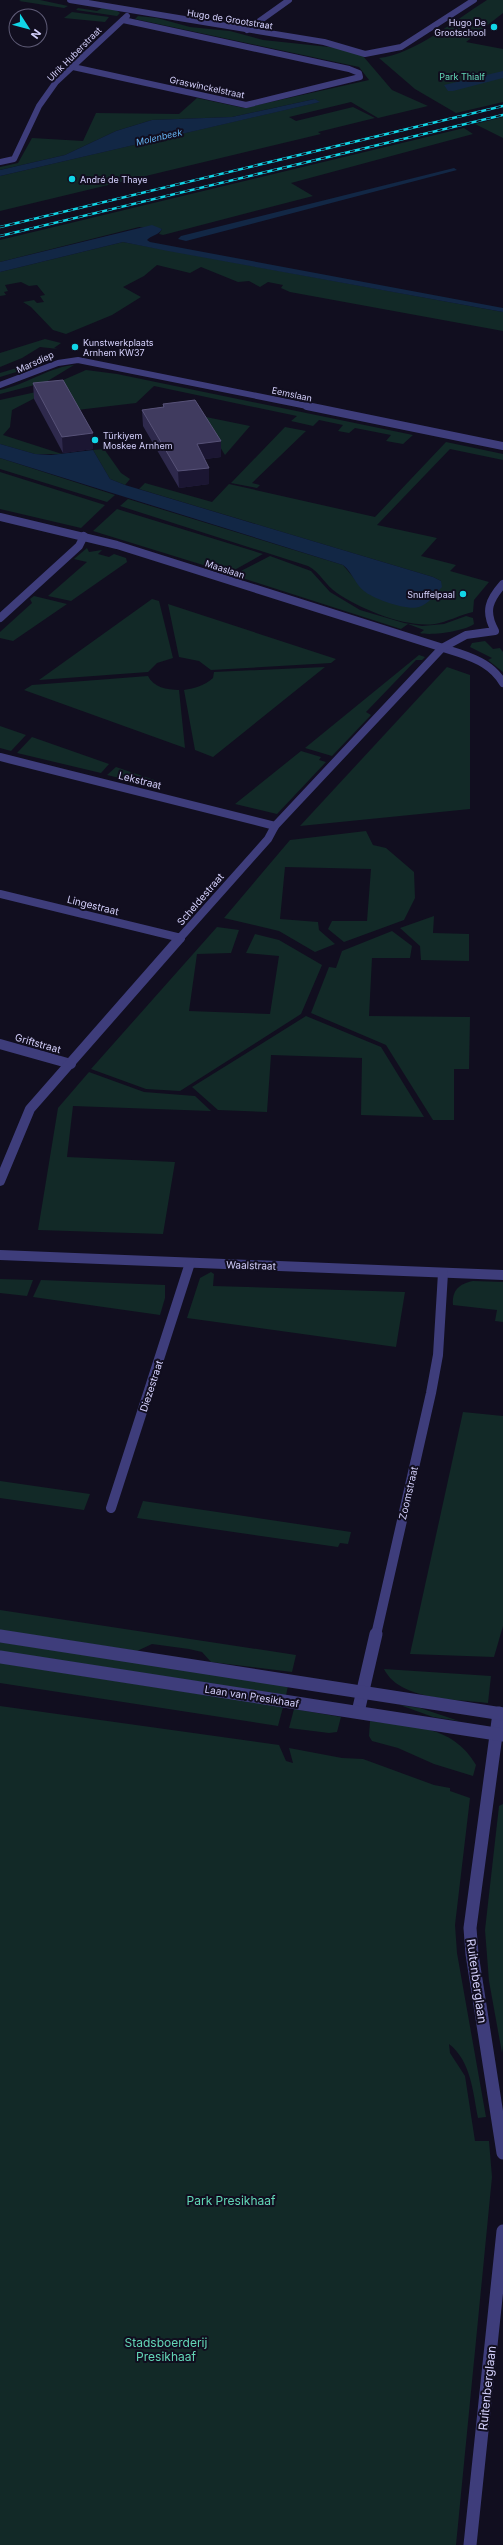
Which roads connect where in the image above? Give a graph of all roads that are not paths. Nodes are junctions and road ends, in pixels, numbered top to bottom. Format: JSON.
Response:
{"nodes":[{"id":1,"x":70,"y":0,"type":"edge"},
{"id":2,"x":289,"y":0,"type":"edge"},
{"id":3,"x":474,"y":0,"type":"edge"},
{"id":4,"x":133,"y":11,"type":"junction"},
{"id":5,"x":123,"y":20,"type":"junction"},
{"id":6,"x":247,"y":30,"type":"junction"},
{"id":7,"x":73,"y":67,"type":"junction"},
{"id":8,"x":0,"y":162,"type":"edge"},
{"id":9,"x":78,"y":360,"type":"joint"},
{"id":10,"x":0,"y":385,"type":"edge"},
{"id":11,"x":503,"y":446,"type":"edge"},
{"id":12,"x":0,"y":517,"type":"edge"},
{"id":13,"x":84,"y":536,"type":"junction"},
{"id":14,"x":503,"y":584,"type":"edge"},
{"id":15,"x":0,"y":618,"type":"edge"},
{"id":16,"x":442,"y":648,"type":"junction"},
{"id":17,"x":503,"y":683,"type":"edge"},
{"id":18,"x":0,"y":756,"type":"edge"},
{"id":19,"x":275,"y":826,"type":"junction"},
{"id":20,"x":0,"y":894,"type":"edge"},
{"id":21,"x":181,"y":938,"type":"junction"},
{"id":22,"x":0,"y":1044,"type":"edge"},
{"id":23,"x":71,"y":1064,"type":"junction"},
{"id":24,"x":0,"y":1181,"type":"edge"},
{"id":25,"x":0,"y":1255,"type":"edge"},
{"id":26,"x":190,"y":1263,"type":"junction"},
{"id":27,"x":443,"y":1273,"type":"junction"},
{"id":28,"x":503,"y":1275,"type":"edge"},
{"id":29,"x":111,"y":1508,"type":"dead end"},
{"id":30,"x":0,"y":1636,"type":"edge"},
{"id":31,"x":0,"y":1657,"type":"edge"},
{"id":32,"x":362,"y":1692,"type":"junction"},
{"id":33,"x":358,"y":1712,"type":"junction"},
{"id":34,"x":501,"y":1713,"type":"edge"},
{"id":35,"x":500,"y":1735,"type":"edge"},
{"id":36,"x":503,"y":2153,"type":"edge"},
{"id":37,"x":503,"y":2231,"type":"edge"},
{"id":38,"x":470,"y":2545,"type":"edge"}],
"edges":[{"from":1,"to":4,"type":"street","name":"Hugo de Grootstraat"},
{"from":2,"to":6,"type":"street"},
{"from":3,"to":6,"type":"street","name":"Hugo de Grootstraat"},
{"from":4,"to":5,"type":"street","name":"Ulrik Huberstraat"},
{"from":4,"to":6,"type":"street","name":"Hugo de Grootstraat"},
{"from":5,"to":7,"type":"street","name":"Ulrik Huberstraat"},
{"from":5,"to":7,"type":"street","name":"Graswinckelstraat"},
{"from":7,"to":8,"type":"street","name":"Ulrik Huberstraat"},
{"from":9,"to":10,"type":"street","name":"Marsdiep"},
{"from":9,"to":11,"type":"street","name":"Eemslaan"},
{"from":12,"to":13,"type":"street","name":"Maaslaan"},
{"from":13,"to":15,"type":"street"},
{"from":13,"to":16,"type":"street","name":"Maaslaan"},
{"from":14,"to":16,"type":"street"},
{"from":16,"to":17,"type":"street","name":"Maaslaan"},
{"from":16,"to":19,"type":"street","name":"Scheldestraat"},
{"from":18,"to":19,"type":"street","name":"Lekstraat"},
{"from":19,"to":21,"type":"street","name":"Scheldestraat"},
{"from":20,"to":21,"type":"street","name":"Lingestraat"},
{"from":21,"to":23,"type":"street","name":"Scheldestraat"},
{"from":22,"to":23,"type":"street","name":"Griftstraat"},
{"from":23,"to":24,"type":"street","name":"Scheldestraat"},
{"from":25,"to":26,"type":"street","name":"Waalstraat"},
{"from":26,"to":27,"type":"street","name":"Waalstraat"},
{"from":26,"to":29,"type":"street","name":"Diezestraat"},
{"from":27,"to":28,"type":"street","name":"Waalstraat"},
{"from":27,"to":32,"type":"street","name":"Zoomstraat"},
{"from":30,"to":32,"type":"street","name":"Laan van Presikhaaf"},
{"from":31,"to":33,"type":"street","name":"Laan van Presikhaaf"},
{"from":32,"to":33,"type":"street","name":"Zoomstraat"},
{"from":32,"to":34,"type":"street","name":"Laan van Presikhaaf"},
{"from":33,"to":35,"type":"street","name":"Laan van Presikhaaf"},
{"from":34,"to":35,"type":"street","name":"Ruitenberglaan"},
{"from":35,"to":36,"type":"street","name":"Ruitenberglaan"},
{"from":37,"to":38,"type":"street","name":"Ruitenberglaan"}]}
